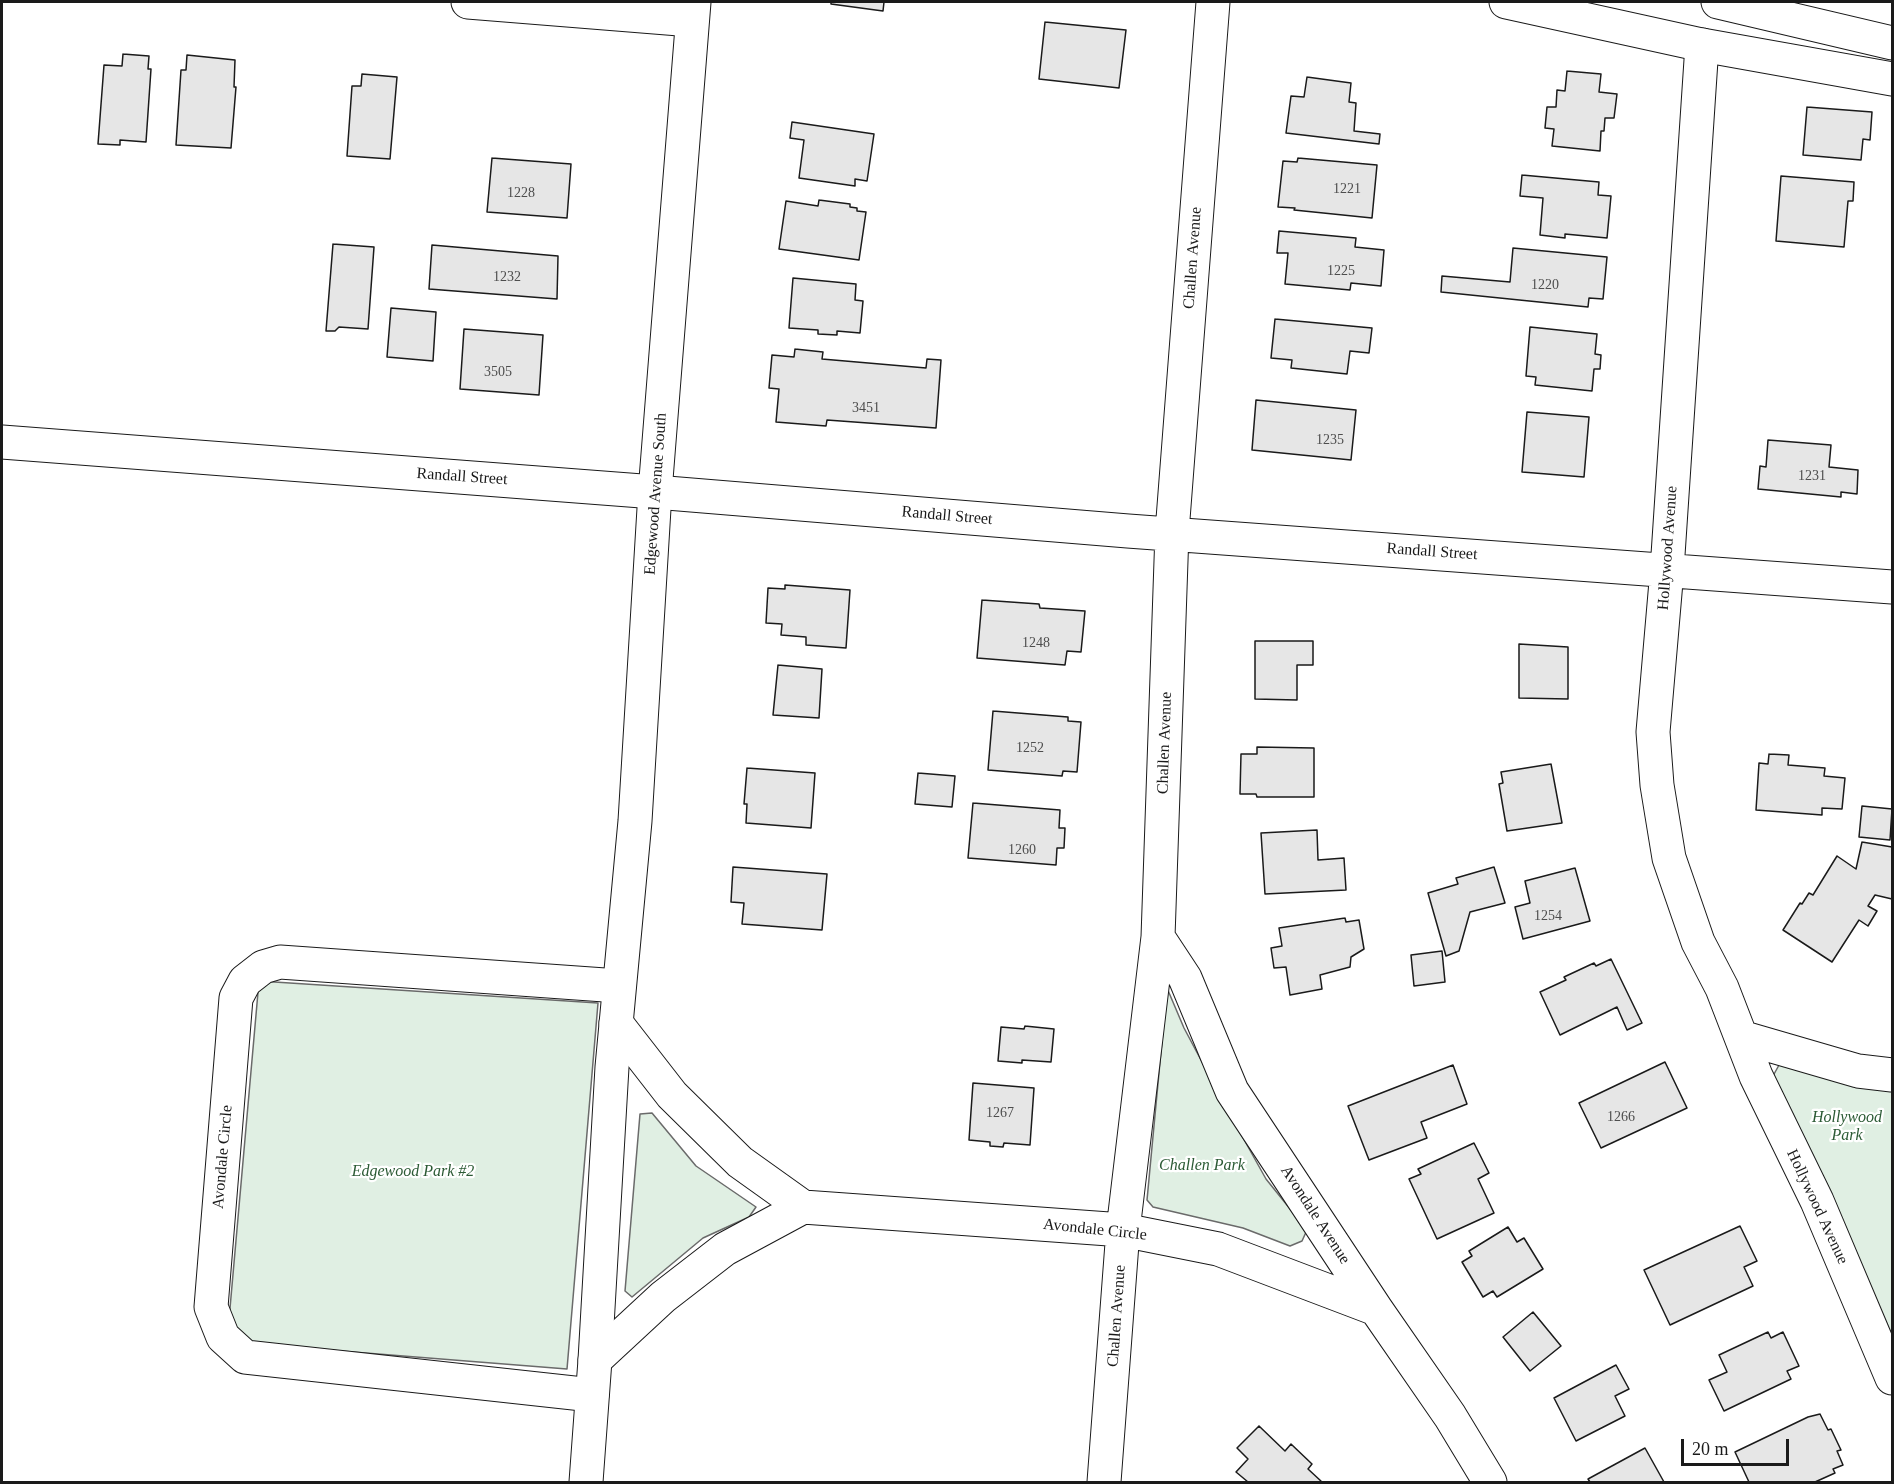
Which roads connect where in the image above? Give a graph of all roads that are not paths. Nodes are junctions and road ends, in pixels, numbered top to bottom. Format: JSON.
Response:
{"nodes":[{"id":1,"x":468,"y":2,"type":"edge"},
{"id":2,"x":1213,"y":2,"type":"edge"},
{"id":3,"x":1506,"y":2,"type":"edge"},
{"id":4,"x":1718,"y":2,"type":"edge"},
{"id":5,"x":693,"y":11,"type":"edge"},
{"id":6,"x":1893,"y":43,"type":"edge"},
{"id":7,"x":1702,"y":45,"type":"junction"},
{"id":8,"x":1893,"y":79,"type":"edge"},
{"id":9,"x":2,"y":442,"type":"edge"},
{"id":10,"x":655,"y":492,"type":"junction"},
{"id":11,"x":1172,"y":532,"type":"junction"},
{"id":12,"x":1666,"y":570,"type":"junction"},
{"id":13,"x":1893,"y":587,"type":"edge"},
{"id":14,"x":1158,"y":937,"type":"junction"},
{"id":15,"x":619,"y":986,"type":"junction"},
{"id":16,"x":616,"y":1023,"type":"junction"},
{"id":17,"x":1741,"y":1037,"type":"junction"},
{"id":18,"x":1893,"y":1075,"type":"edge"},
{"id":19,"x":803,"y":1207,"type":"junction"},
{"id":20,"x":1123,"y":1230,"type":"junction"},
{"id":21,"x":1376,"y":1309,"type":"junction"},
{"id":22,"x":595,"y":1360,"type":"junction"},
{"id":23,"x":1893,"y":1378,"type":"edge"},
{"id":24,"x":592,"y":1395,"type":"junction"},
{"id":25,"x":586,"y":1482,"type":"edge"},
{"id":26,"x":1104,"y":1482,"type":"edge"},
{"id":27,"x":1490,"y":1482,"type":"edge"}],
"edges":[{"from":1,"to":5,"type":"main road"},
{"from":2,"to":11,"type":"main road","name":"Challen Avenue"},
{"from":3,"to":7,"type":"main road"},
{"from":4,"to":6,"type":"main road"},
{"from":5,"to":10,"type":"main road","name":"Edgewood Avenue South"},
{"from":7,"to":8,"type":"main road"},
{"from":7,"to":12,"type":"main road","name":"Hollywood Avenue"},
{"from":9,"to":10,"type":"main road","name":"Randall Street"},
{"from":10,"to":11,"type":"main road","name":"Randall Street"},
{"from":10,"to":15,"type":"main road","name":"Edgewood Avenue South"},
{"from":11,"to":12,"type":"main road","name":"Randall Street"},
{"from":11,"to":14,"type":"main road","name":"Challen Avenue"},
{"from":12,"to":13,"type":"main road","name":"Randall Street"},
{"from":12,"to":17,"type":"main road","name":"Hollywood Avenue"},
{"from":14,"to":20,"type":"main road","name":"Challen Avenue"},
{"from":14,"to":21,"type":"main road","name":"Avondale Avenue"},
{"from":15,"to":16,"type":"main road"},
{"from":15,"to":24,"type":"main road","name":"Avondale Circle"},
{"from":16,"to":19,"type":"main road"},
{"from":16,"to":22,"type":"main road"},
{"from":17,"to":18,"type":"main road"},
{"from":17,"to":23,"type":"main road","name":"Hollywood Avenue"},
{"from":19,"to":20,"type":"main road","name":"Avondale Circle"},
{"from":19,"to":22,"type":"main road"},
{"from":20,"to":21,"type":"main road","name":"Avondale Circle"},
{"from":20,"to":26,"type":"main road","name":"Challen Avenue"},
{"from":21,"to":27,"type":"main road","name":"Avondale Avenue"},
{"from":22,"to":24,"type":"main road"},
{"from":24,"to":25,"type":"main road"}]}
